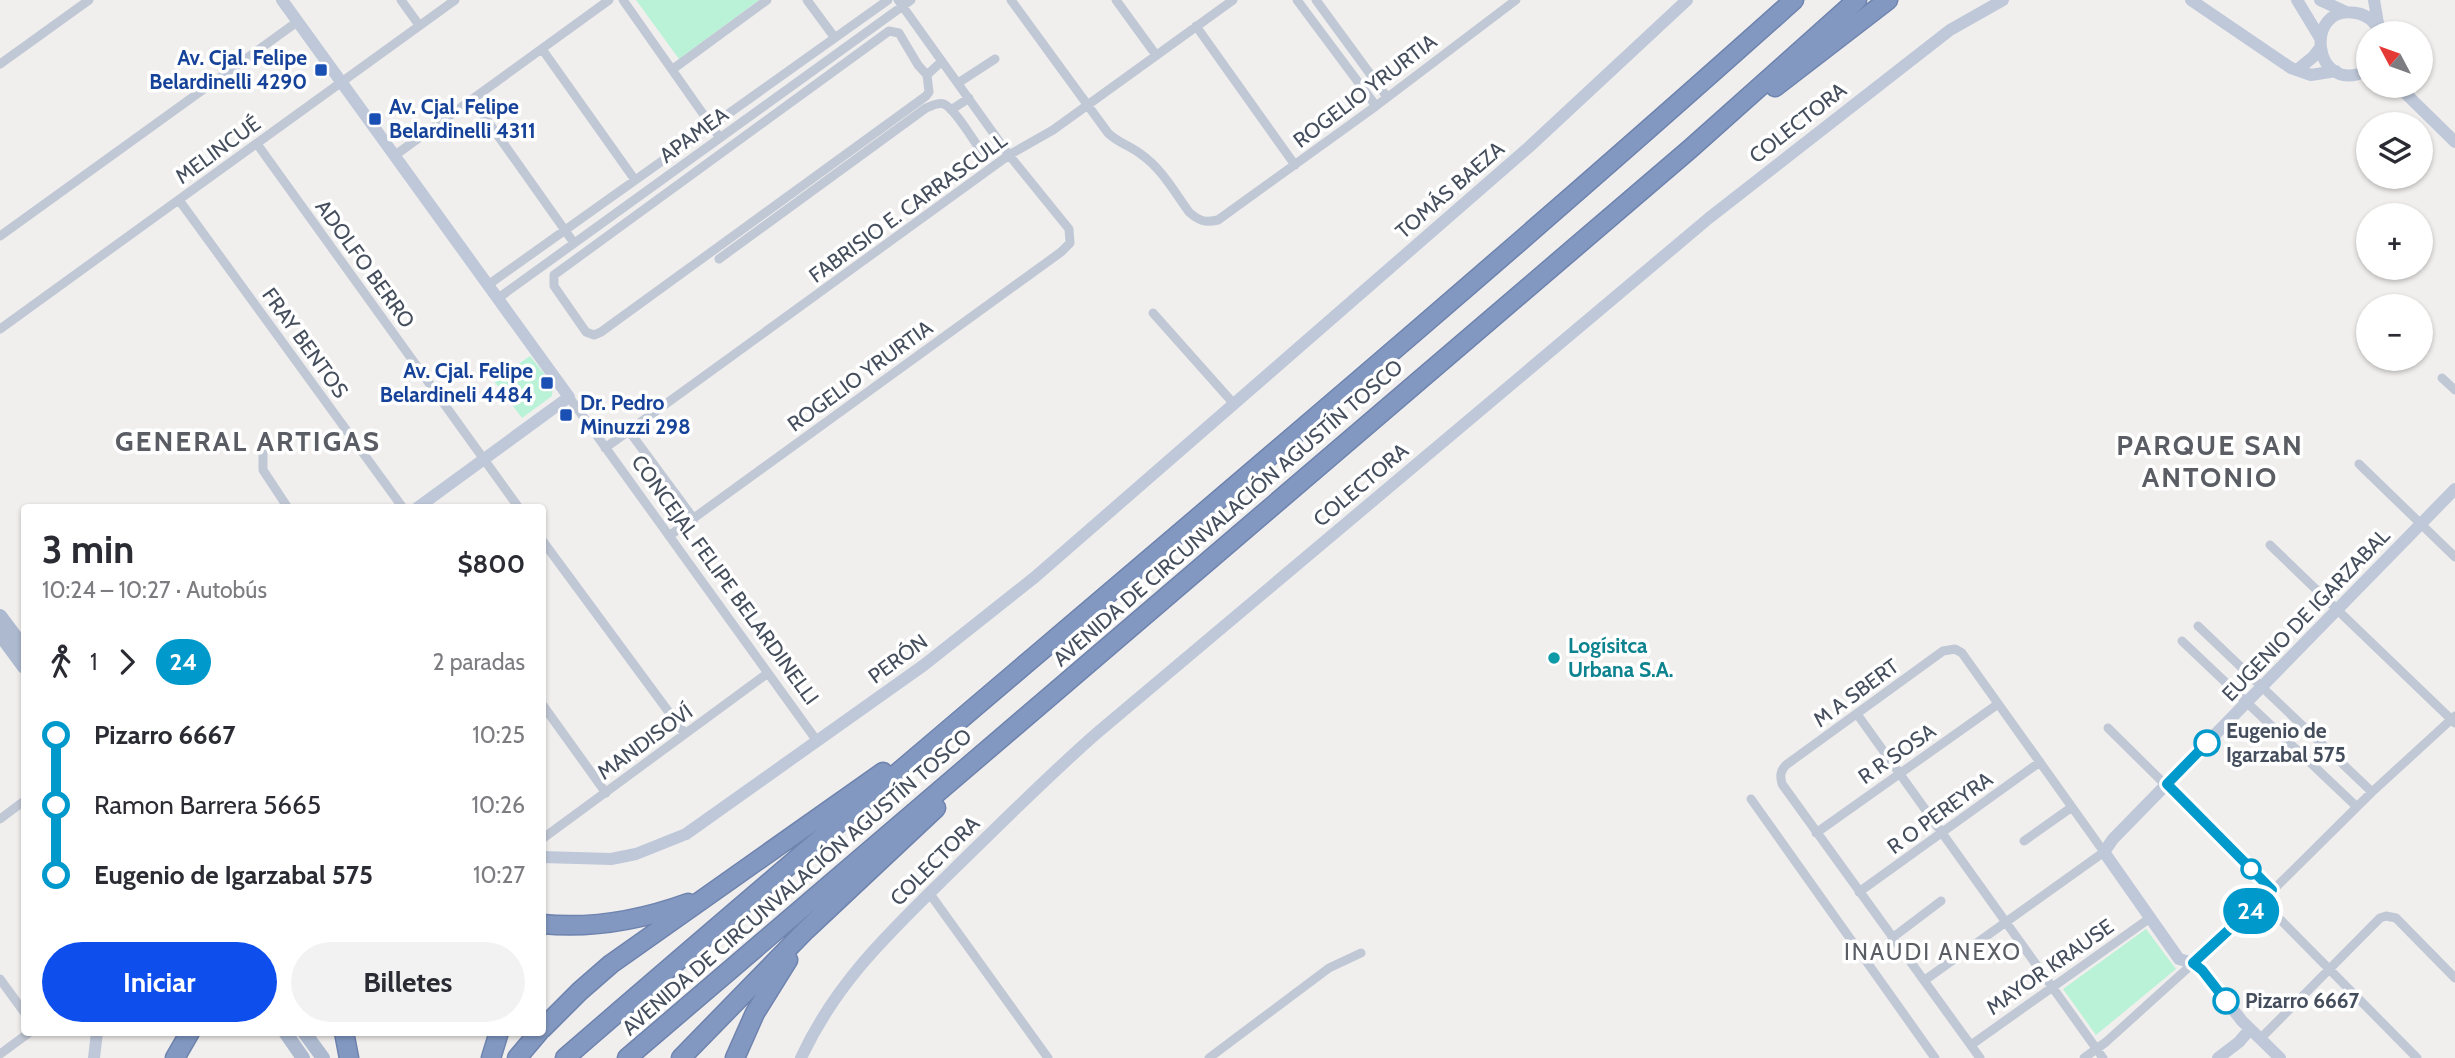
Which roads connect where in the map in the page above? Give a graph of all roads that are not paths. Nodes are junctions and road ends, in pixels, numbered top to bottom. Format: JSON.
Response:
{"nodes":[{"id":1,"x":89,"y":0,"type":"edge"},
{"id":2,"x":282,"y":0,"type":"edge"},
{"id":3,"x":401,"y":0,"type":"edge"},
{"id":4,"x":455,"y":0,"type":"edge"},
{"id":5,"x":609,"y":0,"type":"edge"},
{"id":6,"x":623,"y":0,"type":"edge"},
{"id":7,"x":767,"y":0,"type":"edge"},
{"id":8,"x":807,"y":0,"type":"edge"},
{"id":9,"x":888,"y":0,"type":"edge"},
{"id":10,"x":1011,"y":0,"type":"edge"},
{"id":11,"x":1116,"y":0,"type":"edge"},
{"id":12,"x":1233,"y":0,"type":"edge"},
{"id":13,"x":1297,"y":0,"type":"edge"},
{"id":14,"x":1316,"y":0,"type":"edge"},
{"id":15,"x":1497,"y":0,"type":"edge"},
{"id":16,"x":1516,"y":0,"type":"edge"},
{"id":17,"x":1686,"y":0,"type":"edge"},
{"id":18,"x":1778,"y":0,"type":"edge"},
{"id":19,"x":1794,"y":0,"type":"edge"},
{"id":20,"x":1857,"y":0,"type":"edge"},
{"id":21,"x":1888,"y":0,"type":"edge"},
{"id":22,"x":2003,"y":0,"type":"edge"},
{"id":23,"x":2190,"y":0,"type":"edge"},
{"id":24,"x":2297,"y":0,"type":"edge"},
{"id":25,"x":2320,"y":0,"type":"edge"},
{"id":26,"x":2373,"y":0,"type":"edge"},
{"id":27,"x":904,"y":2,"type":"edge"},
{"id":28,"x":1503,"y":9,"type":"junction"},
{"id":29,"x":2351,"y":13,"type":"junction"},
{"id":30,"x":2370,"y":21,"type":"edge"},
{"id":31,"x":2377,"y":21,"type":"edge"},
{"id":32,"x":297,"y":22,"type":"junction"},
{"id":33,"x":419,"y":25,"type":"junction"},
{"id":34,"x":1196,"y":26,"type":"junction"},
{"id":35,"x":835,"y":38,"type":"junction"},
{"id":36,"x":2320,"y":43,"type":"junction"},
{"id":37,"x":542,"y":48,"type":"junction"},
{"id":38,"x":1156,"y":55,"type":"junction"},
{"id":39,"x":995,"y":59,"type":"dead end"},
{"id":40,"x":942,"y":61,"type":"junction"},
{"id":41,"x":0,"y":64,"type":"edge"},
{"id":42,"x":673,"y":69,"type":"junction"},
{"id":43,"x":2297,"y":70,"type":"junction"},
{"id":44,"x":2336,"y":71,"type":"junction"},
{"id":45,"x":927,"y":75,"type":"junction"},
{"id":46,"x":2356,"y":75,"type":"edge"},
{"id":47,"x":342,"y":83,"type":"junction"},
{"id":48,"x":958,"y":83,"type":"junction"},
{"id":49,"x":1387,"y":97,"type":"junction"},
{"id":50,"x":968,"y":98,"type":"junction"},
{"id":51,"x":2410,"y":98,"type":"edge"},
{"id":52,"x":472,"y":99,"type":"junction"},
{"id":53,"x":1087,"y":105,"type":"junction"},
{"id":54,"x":1376,"y":106,"type":"junction"},
{"id":55,"x":951,"y":110,"type":"junction"},
{"id":56,"x":712,"y":125,"type":"junction"},
{"id":57,"x":720,"y":138,"type":"junction"},
{"id":58,"x":2455,"y":142,"type":"edge"},
{"id":59,"x":257,"y":144,"type":"junction"},
{"id":60,"x":1626,"y":148,"type":"junction"},
{"id":61,"x":1690,"y":149,"type":"junction"},
{"id":62,"x":981,"y":151,"type":"dead end"},
{"id":63,"x":1010,"y":155,"type":"junction"},
{"id":64,"x":394,"y":156,"type":"junction"},
{"id":65,"x":1295,"y":165,"type":"junction"},
{"id":66,"x":635,"y":180,"type":"junction"},
{"id":67,"x":179,"y":200,"type":"junction"},
{"id":68,"x":565,"y":230,"type":"junction"},
{"id":69,"x":0,"y":236,"type":"edge"},
{"id":70,"x":574,"y":243,"type":"junction"},
{"id":71,"x":719,"y":260,"type":"dead end"},
{"id":72,"x":488,"y":285,"type":"junction"},
{"id":73,"x":497,"y":299,"type":"junction"},
{"id":74,"x":1153,"y":313,"type":"dead end"},
{"id":75,"x":0,"y":329,"type":"edge"},
{"id":76,"x":2442,"y":377,"type":"dead end"},
{"id":77,"x":2455,"y":390,"type":"edge"},
{"id":78,"x":569,"y":397,"type":"junction"},
{"id":79,"x":1234,"y":404,"type":"junction"},
{"id":80,"x":629,"y":431,"type":"junction"},
{"id":81,"x":262,"y":447,"type":"dead end"},
{"id":82,"x":606,"y":448,"type":"junction"},
{"id":83,"x":484,"y":459,"type":"junction"},
{"id":84,"x":2359,"y":464,"type":"dead end"},
{"id":85,"x":2455,"y":489,"type":"edge"},
{"id":86,"x":285,"y":504,"type":"edge"},
{"id":87,"x":400,"y":504,"type":"edge"},
{"id":88,"x":422,"y":504,"type":"edge"},
{"id":89,"x":516,"y":504,"type":"edge"},
{"id":90,"x":694,"y":519,"type":"junction"},
{"id":91,"x":2421,"y":524,"type":"junction"},
{"id":92,"x":669,"y":536,"type":"junction"},
{"id":93,"x":546,"y":545,"type":"edge"},
{"id":94,"x":2270,"y":545,"type":"dead end"},
{"id":95,"x":2455,"y":557,"type":"edge"},
{"id":96,"x":2336,"y":609,"type":"junction"},
{"id":97,"x":0,"y":616,"type":"edge"},
{"id":98,"x":2198,"y":626,"type":"dead end"},
{"id":99,"x":0,"y":634,"type":"edge"},
{"id":100,"x":2182,"y":642,"type":"dead end"},
{"id":101,"x":21,"y":644,"type":"edge"},
{"id":102,"x":1110,"y":644,"type":"junction"},
{"id":103,"x":21,"y":663,"type":"edge"},
{"id":104,"x":768,"y":673,"type":"junction"},
{"id":105,"x":2262,"y":687,"type":"junction"},
{"id":106,"x":2247,"y":702,"type":"junction"},
{"id":107,"x":1998,"y":704,"type":"junction"},
{"id":108,"x":546,"y":710,"type":"edge"},
{"id":109,"x":1857,"y":714,"type":"junction"},
{"id":110,"x":961,"y":719,"type":"junction"},
{"id":111,"x":2454,"y":720,"type":"edge"},
{"id":112,"x":2108,"y":728,"type":"dead end"},
{"id":113,"x":685,"y":734,"type":"junction"},
{"id":114,"x":817,"y":741,"type":"junction"},
{"id":115,"x":2040,"y":762,"type":"junction"},
{"id":116,"x":1900,"y":775,"type":"junction"},
{"id":117,"x":2167,"y":784,"type":"junction"},
{"id":118,"x":2372,"y":792,"type":"junction"},
{"id":119,"x":606,"y":793,"type":"junction"},
{"id":120,"x":1751,"y":799,"type":"dead end"},
{"id":121,"x":21,"y":803,"type":"edge"},
{"id":122,"x":2072,"y":807,"type":"junction"},
{"id":123,"x":2357,"y":807,"type":"junction"},
{"id":124,"x":0,"y":819,"type":"edge"},
{"id":125,"x":1816,"y":833,"type":"junction"},
{"id":126,"x":1942,"y":834,"type":"junction"},
{"id":127,"x":546,"y":836,"type":"edge"},
{"id":128,"x":2024,"y":841,"type":"dead end"},
{"id":129,"x":2104,"y":852,"type":"junction"},
{"id":130,"x":546,"y":857,"type":"edge"},
{"id":131,"x":717,"y":890,"type":"junction"},
{"id":132,"x":2272,"y":890,"type":"junction"},
{"id":133,"x":1859,"y":892,"type":"junction"},
{"id":134,"x":929,"y":894,"type":"junction"},
{"id":135,"x":1941,"y":901,"type":"dead end"},
{"id":136,"x":2262,"y":901,"type":"junction"},
{"id":137,"x":825,"y":912,"type":"junction"},
{"id":138,"x":2150,"y":918,"type":"junction"},
{"id":139,"x":2007,"y":923,"type":"junction"},
{"id":140,"x":546,"y":924,"type":"edge"},
{"id":141,"x":1892,"y":937,"type":"junction"},
{"id":142,"x":1361,"y":953,"type":"dead end"},
{"id":143,"x":2193,"y":963,"type":"junction"},
{"id":144,"x":2329,"y":969,"type":"junction"},
{"id":145,"x":2455,"y":978,"type":"edge"},
{"id":146,"x":0,"y":979,"type":"edge"},
{"id":147,"x":1926,"y":980,"type":"junction"},
{"id":148,"x":2053,"y":987,"type":"junction"},
{"id":149,"x":21,"y":1008,"type":"edge"},
{"id":150,"x":546,"y":1026,"type":"edge"},
{"id":151,"x":2250,"y":1029,"type":"junction"},
{"id":152,"x":25,"y":1036,"type":"edge"},
{"id":153,"x":97,"y":1036,"type":"edge"},
{"id":154,"x":188,"y":1036,"type":"edge"},
{"id":155,"x":288,"y":1036,"type":"edge"},
{"id":156,"x":307,"y":1036,"type":"edge"},
{"id":157,"x":345,"y":1036,"type":"edge"},
{"id":158,"x":498,"y":1036,"type":"edge"},
{"id":159,"x":537,"y":1036,"type":"edge"},
{"id":160,"x":2261,"y":1038,"type":"junction"},
{"id":161,"x":1970,"y":1045,"type":"junction"},
{"id":162,"x":2096,"y":1049,"type":"junction"},
{"id":163,"x":0,"y":1054,"type":"edge"},
{"id":164,"x":94,"y":1058,"type":"edge"},
{"id":165,"x":175,"y":1058,"type":"edge"},
{"id":166,"x":303,"y":1058,"type":"edge"},
{"id":167,"x":323,"y":1058,"type":"edge"},
{"id":168,"x":349,"y":1058,"type":"edge"},
{"id":169,"x":491,"y":1058,"type":"edge"},
{"id":170,"x":517,"y":1058,"type":"edge"},
{"id":171,"x":565,"y":1058,"type":"edge"},
{"id":172,"x":627,"y":1058,"type":"edge"},
{"id":173,"x":681,"y":1058,"type":"edge"},
{"id":174,"x":736,"y":1058,"type":"edge"},
{"id":175,"x":801,"y":1058,"type":"edge"},
{"id":176,"x":1048,"y":1058,"type":"edge"},
{"id":177,"x":1209,"y":1058,"type":"edge"},
{"id":178,"x":1935,"y":1058,"type":"edge"},
{"id":179,"x":1980,"y":1058,"type":"edge"},
{"id":180,"x":2084,"y":1058,"type":"edge"},
{"id":181,"x":2103,"y":1058,"type":"edge"},
{"id":182,"x":2218,"y":1058,"type":"edge"},
{"id":183,"x":2280,"y":1058,"type":"edge"},
{"id":184,"x":2417,"y":1058,"type":"edge"}],
"edges":[{"from":1,"to":41,"type":"street"},
{"from":2,"to":32,"type":"street","name":"CONCEJAL FELIPE BELARDINELLI"},
{"from":3,"to":33,"type":"street"},
{"from":4,"to":33,"type":"street","name":"MELINCUÉ"},
{"from":5,"to":37,"type":"street"},
{"from":6,"to":42,"type":"street"},
{"from":7,"to":42,"type":"street"},
{"from":8,"to":35,"type":"street"},
{"from":9,"to":35,"type":"street","name":"APAMEA"},
{"from":10,"to":53,"type":"street"},
{"from":11,"to":38,"type":"street"},
{"from":12,"to":34,"type":"street","name":"FABRISIO E. CARRASCULL"},
{"from":13,"to":54,"type":"street"},
{"from":14,"to":49,"type":"street"},
{"from":15,"to":28,"type":"street"},
{"from":16,"to":28,"type":"street","name":"ROGELIO YRURTIA"},
{"from":17,"to":79,"type":"street","name":"TOMÁS BAEZA"},
{"from":18,"to":60,"type":"highway"},
{"from":19,"to":60,"type":"highway","name":"AVENIDA DE CIRCUNVALACIÓN AGUSTÍN TOSCO"},
{"from":20,"to":61,"type":"highway","name":"AVENIDA DE CIRCUNVALACIÓN AGUSTÍN TOSCO"},
{"from":21,"to":61,"type":"highway"},
{"from":22,"to":134,"type":"street","name":"COLECTORA"},
{"from":23,"to":43,"type":"street"},
{"from":24,"to":36,"type":"street"},
{"from":25,"to":29,"type":"street"},
{"from":26,"to":29,"type":"street"},
{"from":26,"to":31,"type":"street"},
{"from":27,"to":40,"type":"street"},
{"from":27,"to":57,"type":"street","name":"APAMEA"},
{"from":28,"to":49,"type":"street","name":"ROGELIO YRURTIA"},
{"from":29,"to":30,"type":"street"},
{"from":29,"to":36,"type":"street"},
{"from":32,"to":47,"type":"street","name":"CONCEJAL FELIPE BELARDINELLI"},
{"from":32,"to":69,"type":"street"},
{"from":33,"to":47,"type":"street","name":"MELINCUÉ"},
{"from":34,"to":38,"type":"street","name":"FABRISIO E. CARRASCULL"},
{"from":34,"to":65,"type":"street"},
{"from":35,"to":56,"type":"street","name":"APAMEA"},
{"from":36,"to":43,"type":"street"},
{"from":36,"to":44,"type":"street"},
{"from":37,"to":52,"type":"street"},
{"from":37,"to":66,"type":"street"},
{"from":38,"to":53,"type":"street","name":"FABRISIO E. CARRASCULL"},
{"from":39,"to":48,"type":"street"},
{"from":40,"to":45,"type":"street"},
{"from":40,"to":48,"type":"street"},
{"from":42,"to":56,"type":"street"},
{"from":43,"to":44,"type":"street"},
{"from":44,"to":46,"type":"street"},
{"from":45,"to":45,"type":"street"},
{"from":47,"to":59,"type":"street","name":"MELINCUÉ"},
{"from":47,"to":64,"type":"street","name":"CONCEJAL FELIPE BELARDINELLI"},
{"from":48,"to":50,"type":"street"},
{"from":49,"to":54,"type":"street","name":"ROGELIO YRURTIA"},
{"from":50,"to":55,"type":"street"},
{"from":50,"to":63,"type":"street"},
{"from":51,"to":58,"type":"street"},
{"from":52,"to":64,"type":"street"},
{"from":52,"to":68,"type":"street"},
{"from":53,"to":63,"type":"street","name":"FABRISIO E. CARRASCULL"},
{"from":53,"to":65,"type":"street","name":"ROGELIO YRURTIA"},
{"from":54,"to":65,"type":"street","name":"ROGELIO YRURTIA"},
{"from":55,"to":62,"type":"street"},
{"from":55,"to":71,"type":"street"},
{"from":56,"to":57,"type":"street"},
{"from":56,"to":66,"type":"street","name":"APAMEA"},
{"from":57,"to":70,"type":"street","name":"APAMEA"},
{"from":59,"to":67,"type":"street","name":"MELINCUÉ"},
{"from":59,"to":83,"type":"street","name":"ADOLFO BERRO"},
{"from":60,"to":110,"type":"highway","name":"AVENIDA DE CIRCUNVALACIÓN AGUSTÍN TOSCO"},
{"from":61,"to":102,"type":"highway","name":"AVENIDA DE CIRCUNVALACIÓN AGUSTÍN TOSCO"},
{"from":63,"to":80,"type":"street","name":"FABRISIO E. CARRASCULL"},
{"from":63,"to":90,"type":"street","name":"ROGELIO YRURTIA"},
{"from":64,"to":72,"type":"street","name":"CONCEJAL FELIPE BELARDINELLI"},
{"from":66,"to":68,"type":"street","name":"APAMEA"},
{"from":67,"to":75,"type":"street","name":"MELINCUÉ"},
{"from":67,"to":87,"type":"street","name":"FRAY BENTOS"},
{"from":68,"to":70,"type":"street"},
{"from":68,"to":72,"type":"street","name":"APAMEA"},
{"from":70,"to":73,"type":"street","name":"APAMEA"},
{"from":72,"to":73,"type":"street","name":"CONCEJAL FELIPE BELARDINELLI"},
{"from":73,"to":78,"type":"street","name":"CONCEJAL FELIPE BELARDINELLI"},
{"from":74,"to":79,"type":"street"},
{"from":76,"to":77,"type":"street"},
{"from":78,"to":82,"type":"street","name":"CONCEJAL FELIPE BELARDINELLI"},
{"from":78,"to":83,"type":"street"},
{"from":79,"to":114,"type":"street","name":"PERÓN"},
{"from":80,"to":82,"type":"street","name":"FABRISIO E. CARRASCULL"},
{"from":80,"to":90,"type":"street"},
{"from":81,"to":86,"type":"street"},
{"from":82,"to":92,"type":"street","name":"CONCEJAL FELIPE BELARDINELLI"},
{"from":83,"to":88,"type":"street"},
{"from":83,"to":89,"type":"street","name":"ADOLFO BERRO"},
{"from":84,"to":91,"type":"street"},
{"from":85,"to":91,"type":"street","name":"EUGENIO DE IGARZABAL"},
{"from":90,"to":92,"type":"street","name":"ROGELIO YRURTIA"},
{"from":91,"to":95,"type":"street"},
{"from":91,"to":96,"type":"street","name":"EUGENIO DE IGARZABAL"},
{"from":92,"to":104,"type":"street","name":"CONCEJAL FELIPE BELARDINELLI"},
{"from":93,"to":113,"type":"street"},
{"from":94,"to":96,"type":"street"},
{"from":96,"to":105,"type":"street","name":"EUGENIO DE IGARZABAL"},
{"from":96,"to":111,"type":"street"},
{"from":97,"to":101,"type":"main road"},
{"from":98,"to":105,"type":"street"},
{"from":99,"to":103,"type":"main road"},
{"from":100,"to":106,"type":"street"},
{"from":102,"to":137,"type":"highway"},
{"from":102,"to":172,"type":"highway","name":"AVENIDA DE CIRCUNVALACIÓN AGUSTÍN TOSCO"},
{"from":104,"to":113,"type":"street","name":"MANDISOVÍ"},
{"from":104,"to":114,"type":"street","name":"CONCEJAL FELIPE BELARDINELLI"},
{"from":105,"to":106,"type":"street","name":"EUGENIO DE IGARZABAL"},
{"from":105,"to":118,"type":"street"},
{"from":106,"to":117,"type":"street","name":"EUGENIO DE IGARZABAL"},
{"from":106,"to":123,"type":"street"},
{"from":107,"to":109,"type":"street","name":"M A SBERT"},
{"from":107,"to":115,"type":"street"},
{"from":107,"to":116,"type":"street","name":"R R SOSA"},
{"from":108,"to":119,"type":"street"},
{"from":109,"to":116,"type":"street"},
{"from":109,"to":125,"type":"street","name":"M A SBERT"},
{"from":110,"to":131,"type":"highway"},
{"from":110,"to":171,"type":"highway","name":"AVENIDA DE CIRCUNVALACIÓN AGUSTÍN TOSCO"},
{"from":111,"to":118,"type":"street"},
{"from":112,"to":117,"type":"street"},
{"from":113,"to":119,"type":"street","name":"MANDISOVÍ"},
{"from":114,"to":130,"type":"street","name":"PERÓN"},
{"from":115,"to":122,"type":"street"},
{"from":115,"to":126,"type":"street","name":"R O PEREYRA"},
{"from":116,"to":125,"type":"street","name":"R R SOSA"},
{"from":116,"to":126,"type":"street"},
{"from":117,"to":129,"type":"street","name":"EUGENIO DE IGARZABAL"},
{"from":117,"to":132,"type":"street"},
{"from":118,"to":123,"type":"street"},
{"from":119,"to":127,"type":"street","name":"MANDISOVÍ"},
{"from":120,"to":178,"type":"street"},
{"from":121,"to":124,"type":"street"},
{"from":122,"to":128,"type":"street"},
{"from":122,"to":129,"type":"street"},
{"from":123,"to":132,"type":"street"},
{"from":125,"to":133,"type":"street"},
{"from":126,"to":133,"type":"street","name":"R O PEREYRA"},
{"from":126,"to":139,"type":"street"},
{"from":129,"to":138,"type":"street"},
{"from":129,"to":139,"type":"street","name":"EUGENIO DE IGARZABAL"},
{"from":131,"to":140,"type":"highway"},
{"from":131,"to":150,"type":"highway"},
{"from":132,"to":136,"type":"street"},
{"from":133,"to":141,"type":"street"},
{"from":134,"to":175,"type":"street","name":"COLECTORA"},
{"from":134,"to":176,"type":"street"},
{"from":135,"to":141,"type":"street"},
{"from":136,"to":143,"type":"street"},
{"from":136,"to":144,"type":"street"},
{"from":137,"to":173,"type":"highway"},
{"from":137,"to":174,"type":"highway"},
{"from":138,"to":143,"type":"street"},
{"from":138,"to":148,"type":"street","name":"MAYOR KRAUSE"},
{"from":139,"to":147,"type":"street","name":"EUGENIO DE IGARZABAL"},
{"from":139,"to":148,"type":"street"},
{"from":141,"to":147,"type":"street"},
{"from":142,"to":177,"type":"street"},
{"from":143,"to":151,"type":"street"},
{"from":143,"to":162,"type":"street"},
{"from":144,"to":145,"type":"street"},
{"from":144,"to":160,"type":"street"},
{"from":144,"to":184,"type":"street"},
{"from":146,"to":149,"type":"street"},
{"from":147,"to":161,"type":"street"},
{"from":148,"to":161,"type":"street","name":"MAYOR KRAUSE"},
{"from":148,"to":162,"type":"street"},
{"from":151,"to":160,"type":"street"},
{"from":151,"to":182,"type":"street"},
{"from":152,"to":163,"type":"street"},
{"from":153,"to":164,"type":"street"},
{"from":154,"to":165,"type":"highway"},
{"from":155,"to":166,"type":"main road"},
{"from":156,"to":167,"type":"main road"},
{"from":157,"to":168,"type":"highway"},
{"from":158,"to":169,"type":"highway"},
{"from":159,"to":170,"type":"highway"},
{"from":160,"to":183,"type":"street"},
{"from":161,"to":179,"type":"street"},
{"from":162,"to":180,"type":"street"},
{"from":162,"to":181,"type":"street"}]}
